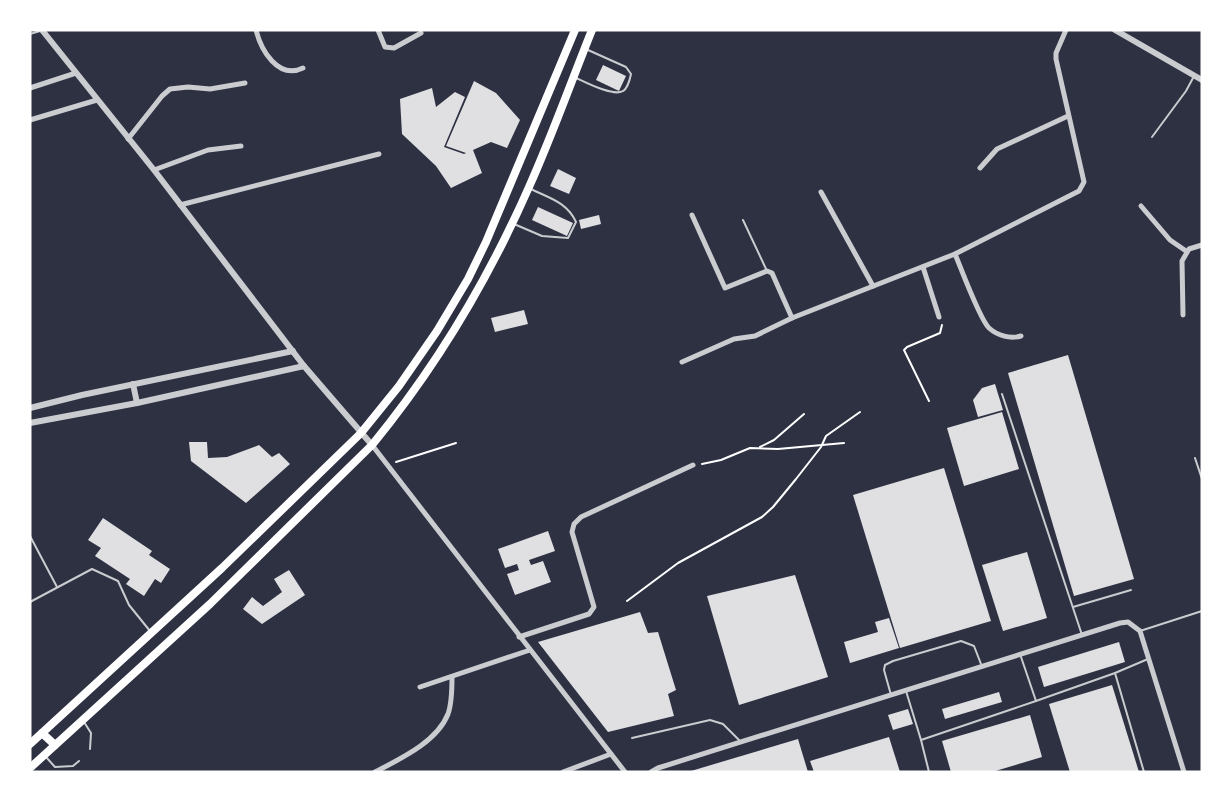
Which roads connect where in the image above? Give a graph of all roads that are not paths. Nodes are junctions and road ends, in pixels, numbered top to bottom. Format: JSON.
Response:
{"nodes":[{"id":1,"x":42,"y":30,"type":"edge"},
{"id":2,"x":256,"y":30,"type":"edge"},
{"id":3,"x":378,"y":30,"type":"edge"},
{"id":4,"x":575,"y":30,"type":"edge"},
{"id":5,"x":592,"y":30,"type":"edge"},
{"id":6,"x":1066,"y":30,"type":"edge"},
{"id":7,"x":1115,"y":30,"type":"edge"},
{"id":8,"x":421,"y":33,"type":"dead end"},
{"id":9,"x":30,"y":34,"type":"edge"},
{"id":10,"x":584,"y":48,"type":"junction"},
{"id":11,"x":303,"y":68,"type":"dead end"},
{"id":12,"x":76,"y":74,"type":"junction"},
{"id":13,"x":1194,"y":75,"type":"junction"},
{"id":14,"x":573,"y":76,"type":"junction"},
{"id":15,"x":1202,"y":80,"type":"edge"},
{"id":16,"x":245,"y":83,"type":"dead end"},
{"id":17,"x":30,"y":88,"type":"edge"},
{"id":18,"x":97,"y":100,"type":"junction"},
{"id":19,"x":1068,"y":116,"type":"junction"},
{"id":20,"x":30,"y":120,"type":"edge"},
{"id":21,"x":1152,"y":137,"type":"dead end"},
{"id":22,"x":128,"y":139,"type":"junction"},
{"id":23,"x":241,"y":146,"type":"dead end"},
{"id":24,"x":379,"y":154,"type":"dead end"},
{"id":25,"x":980,"y":168,"type":"dead end"},
{"id":26,"x":154,"y":170,"type":"junction"},
{"id":27,"x":529,"y":188,"type":"junction"},
{"id":28,"x":821,"y":192,"type":"dead end"},
{"id":29,"x":180,"y":205,"type":"junction"},
{"id":30,"x":1141,"y":206,"type":"dead end"},
{"id":31,"x":692,"y":215,"type":"dead end"},
{"id":32,"x":743,"y":220,"type":"dead end"},
{"id":33,"x":512,"y":223,"type":"junction"},
{"id":34,"x":1202,"y":245,"type":"edge"},
{"id":35,"x":1186,"y":251,"type":"junction"},
{"id":36,"x":955,"y":254,"type":"junction"},
{"id":37,"x":923,"y":267,"type":"junction"},
{"id":38,"x":767,"y":271,"type":"junction"},
{"id":39,"x":873,"y":286,"type":"junction"},
{"id":40,"x":1183,"y":315,"type":"dead end"},
{"id":41,"x":939,"y":317,"type":"road end"},
{"id":42,"x":792,"y":318,"type":"junction"},
{"id":43,"x":1021,"y":336,"type":"dead end"},
{"id":44,"x":293,"y":351,"type":"junction"},
{"id":45,"x":682,"y":362,"type":"dead end"},
{"id":46,"x":304,"y":366,"type":"junction"},
{"id":47,"x":134,"y":384,"type":"junction"},
{"id":48,"x":1002,"y":393,"type":"dead end"},
{"id":49,"x":137,"y":403,"type":"junction"},
{"id":50,"x":30,"y":408,"type":"edge"},
{"id":51,"x":30,"y":423,"type":"edge"},
{"id":52,"x":361,"y":432,"type":"junction"},
{"id":53,"x":372,"y":445,"type":"junction"},
{"id":54,"x":1195,"y":458,"type":"dead end"},
{"id":55,"x":693,"y":465,"type":"road end"},
{"id":56,"x":1202,"y":479,"type":"edge"},
{"id":57,"x":30,"y":536,"type":"edge"},
{"id":58,"x":57,"y":587,"type":"junction"},
{"id":59,"x":1131,"y":590,"type":"dead end"},
{"id":60,"x":30,"y":602,"type":"edge"},
{"id":61,"x":1073,"y":607,"type":"junction"},
{"id":62,"x":1202,"y":611,"type":"edge"},
{"id":63,"x":1140,"y":631,"type":"junction"},
{"id":64,"x":152,"y":633,"type":"junction"},
{"id":65,"x":1082,"y":635,"type":"junction"},
{"id":66,"x":519,"y":637,"type":"junction"},
{"id":67,"x":530,"y":650,"type":"junction"},
{"id":68,"x":1020,"y":654,"type":"junction"},
{"id":69,"x":1149,"y":659,"type":"junction"},
{"id":70,"x":982,"y":666,"type":"junction"},
{"id":71,"x":1115,"y":673,"type":"junction"},
{"id":72,"x":452,"y":677,"type":"junction"},
{"id":73,"x":420,"y":687,"type":"dead end"},
{"id":74,"x":906,"y":690,"type":"junction"},
{"id":75,"x":891,"y":695,"type":"junction"},
{"id":76,"x":1036,"y":701,"type":"junction"},
{"id":77,"x":82,"y":720,"type":"junction"},
{"id":78,"x":42,"y":733,"type":"junction"},
{"id":79,"x":632,"y":738,"type":"dead end"},
{"id":80,"x":921,"y":740,"type":"junction"},
{"id":81,"x":741,"y":742,"type":"junction"},
{"id":82,"x":30,"y":744,"type":"edge"},
{"id":83,"x":55,"y":745,"type":"junction"},
{"id":84,"x":90,"y":748,"type":"dead end"},
{"id":85,"x":611,"y":754,"type":"junction"},
{"id":86,"x":44,"y":755,"type":"junction"},
{"id":87,"x":79,"y":761,"type":"dead end"},
{"id":88,"x":32,"y":769,"type":"edge"},
{"id":89,"x":375,"y":772,"type":"edge"},
{"id":90,"x":563,"y":772,"type":"edge"},
{"id":91,"x":625,"y":772,"type":"edge"},
{"id":92,"x":651,"y":772,"type":"edge"},
{"id":93,"x":930,"y":772,"type":"edge"},
{"id":94,"x":1144,"y":772,"type":"edge"},
{"id":95,"x":1184,"y":772,"type":"edge"}],
"edges":[{"from":1,"to":9,"type":"lane"},
{"from":1,"to":12,"type":"street"},
{"from":2,"to":11,"type":"street"},
{"from":3,"to":8,"type":"street"},
{"from":4,"to":52,"type":"main road"},
{"from":5,"to":10,"type":"main road"},
{"from":6,"to":19,"type":"street"},
{"from":7,"to":13,"type":"street"},
{"from":10,"to":14,"type":"main road"},
{"from":10,"to":14,"type":"lane"},
{"from":12,"to":17,"type":"street"},
{"from":12,"to":18,"type":"street"},
{"from":13,"to":15,"type":"street"},
{"from":13,"to":21,"type":"lane"},
{"from":14,"to":27,"type":"main road"},
{"from":16,"to":22,"type":"street"},
{"from":18,"to":20,"type":"street"},
{"from":18,"to":22,"type":"street"},
{"from":19,"to":25,"type":"street"},
{"from":19,"to":36,"type":"street"},
{"from":22,"to":26,"type":"street"},
{"from":23,"to":26,"type":"street"},
{"from":24,"to":29,"type":"street"},
{"from":26,"to":29,"type":"street"},
{"from":27,"to":33,"type":"main road"},
{"from":27,"to":33,"type":"lane"},
{"from":28,"to":39,"type":"street"},
{"from":29,"to":44,"type":"street"},
{"from":30,"to":35,"type":"street"},
{"from":31,"to":38,"type":"street"},
{"from":32,"to":38,"type":"lane"},
{"from":33,"to":53,"type":"main road"},
{"from":34,"to":35,"type":"street"},
{"from":35,"to":40,"type":"street"},
{"from":36,"to":37,"type":"street"},
{"from":36,"to":43,"type":"street"},
{"from":37,"to":39,"type":"street"},
{"from":37,"to":41,"type":"street"},
{"from":38,"to":42,"type":"street"},
{"from":39,"to":42,"type":"street"},
{"from":42,"to":45,"type":"street"},
{"from":44,"to":46,"type":"street"},
{"from":44,"to":47,"type":"street"},
{"from":46,"to":49,"type":"street"},
{"from":46,"to":52,"type":"street"},
{"from":47,"to":49,"type":"street"},
{"from":47,"to":50,"type":"street"},
{"from":48,"to":61,"type":"lane"},
{"from":49,"to":51,"type":"street"},
{"from":52,"to":53,"type":"street"},
{"from":52,"to":64,"type":"main road"},
{"from":53,"to":66,"type":"street"},
{"from":53,"to":77,"type":"main road"},
{"from":54,"to":56,"type":"lane"},
{"from":55,"to":66,"type":"street"},
{"from":57,"to":58,"type":"lane"},
{"from":58,"to":60,"type":"lane"},
{"from":58,"to":64,"type":"lane"},
{"from":59,"to":61,"type":"lane"},
{"from":61,"to":65,"type":"lane"},
{"from":62,"to":63,"type":"lane"},
{"from":63,"to":65,"type":"street"},
{"from":63,"to":69,"type":"street"},
{"from":64,"to":78,"type":"main road"},
{"from":65,"to":68,"type":"street"},
{"from":66,"to":67,"type":"street"},
{"from":67,"to":72,"type":"street"},
{"from":67,"to":85,"type":"street"},
{"from":68,"to":70,"type":"street"},
{"from":68,"to":76,"type":"lane"},
{"from":69,"to":71,"type":"lane"},
{"from":69,"to":95,"type":"street"},
{"from":70,"to":74,"type":"street"},
{"from":70,"to":75,"type":"lane"},
{"from":71,"to":76,"type":"lane"},
{"from":71,"to":94,"type":"lane"},
{"from":72,"to":73,"type":"street"},
{"from":72,"to":89,"type":"street"},
{"from":74,"to":75,"type":"street"},
{"from":74,"to":80,"type":"lane"},
{"from":75,"to":81,"type":"street"},
{"from":76,"to":80,"type":"lane"},
{"from":77,"to":83,"type":"main road"},
{"from":77,"to":84,"type":"lane"},
{"from":78,"to":82,"type":"main road"},
{"from":78,"to":83,"type":"main road"},
{"from":79,"to":81,"type":"lane"},
{"from":80,"to":93,"type":"lane"},
{"from":81,"to":92,"type":"street"},
{"from":83,"to":86,"type":"main road"},
{"from":85,"to":90,"type":"street"},
{"from":85,"to":91,"type":"street"},
{"from":86,"to":87,"type":"lane"},
{"from":86,"to":88,"type":"main road"}]}
